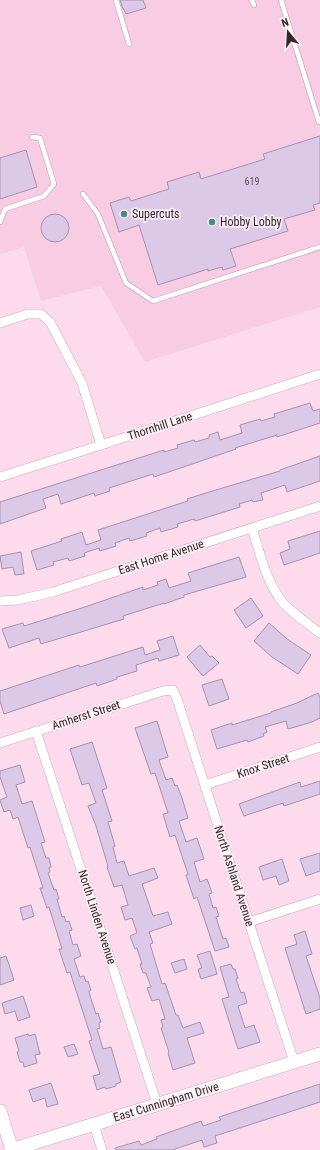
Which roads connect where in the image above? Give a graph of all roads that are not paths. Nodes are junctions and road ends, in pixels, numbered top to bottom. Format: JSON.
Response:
{"nodes":[{"id":1,"x":116,"y":0,"type":"edge"},
{"id":2,"x":281,"y":0,"type":"edge"},
{"id":3,"x":129,"y":44,"type":"dead end"},
{"id":4,"x":319,"y":122,"type":"dead end"},
{"id":5,"x":32,"y":136,"type":"dead end"},
{"id":6,"x":83,"y":194,"type":"dead end"},
{"id":7,"x":0,"y":222,"type":"edge"},
{"id":8,"x":320,"y":248,"type":"edge"},
{"id":9,"x":0,"y":324,"type":"edge"},
{"id":10,"x":320,"y":374,"type":"edge"},
{"id":11,"x":101,"y":445,"type":"junction"},
{"id":12,"x":0,"y":477,"type":"edge"},
{"id":13,"x":320,"y":506,"type":"edge"},
{"id":14,"x":252,"y":528,"type":"junction"},
{"id":15,"x":0,"y":601,"type":"edge"},
{"id":16,"x":320,"y":633,"type":"edge"},
{"id":17,"x":173,"y":690,"type":"joint"},
{"id":18,"x":36,"y":731,"type":"junction"},
{"id":19,"x":0,"y":743,"type":"edge"},
{"id":20,"x":320,"y":747,"type":"edge"},
{"id":21,"x":205,"y":784,"type":"junction"},
{"id":22,"x":320,"y":899,"type":"edge"},
{"id":23,"x":249,"y":922,"type":"junction"},
{"id":24,"x":320,"y":1054,"type":"edge"},
{"id":25,"x":294,"y":1062,"type":"junction"},
{"id":26,"x":157,"y":1104,"type":"junction"},
{"id":27,"x":0,"y":1111,"type":"edge"},
{"id":28,"x":94,"y":1124,"type":"junction"},
{"id":29,"x":12,"y":1150,"type":"edge"},
{"id":30,"x":102,"y":1150,"type":"edge"}],
"edges":[{"from":1,"to":3,"type":"lane"},
{"from":2,"to":4,"type":"lane"},
{"from":5,"to":7,"type":"lane"},
{"from":6,"to":8,"type":"lane"},
{"from":9,"to":11,"type":"street"},
{"from":10,"to":11,"type":"street","name":"Thornhill Lane"},
{"from":11,"to":12,"type":"street","name":"Thornhill Lane"},
{"from":13,"to":14,"type":"street","name":"East Home Avenue"},
{"from":14,"to":15,"type":"street","name":"East Home Avenue"},
{"from":14,"to":16,"type":"street"},
{"from":17,"to":18,"type":"street","name":"Amherst Street"},
{"from":17,"to":21,"type":"street","name":"North Ashland Avenue"},
{"from":18,"to":19,"type":"street","name":"Amherst Street"},
{"from":18,"to":26,"type":"street","name":"North Linden Avenue"},
{"from":20,"to":21,"type":"street","name":"Knox Street"},
{"from":21,"to":23,"type":"street","name":"North Ashland Avenue"},
{"from":22,"to":23,"type":"street"},
{"from":23,"to":25,"type":"street","name":"North Ashland Avenue"},
{"from":24,"to":25,"type":"street","name":"East Cunningham Drive"},
{"from":25,"to":26,"type":"street","name":"East Cunningham Drive"},
{"from":26,"to":28,"type":"street","name":"East Cunningham Drive"},
{"from":27,"to":29,"type":"street"},
{"from":28,"to":29,"type":"street","name":"East Cunningham Drive"},
{"from":28,"to":30,"type":"street"}]}
